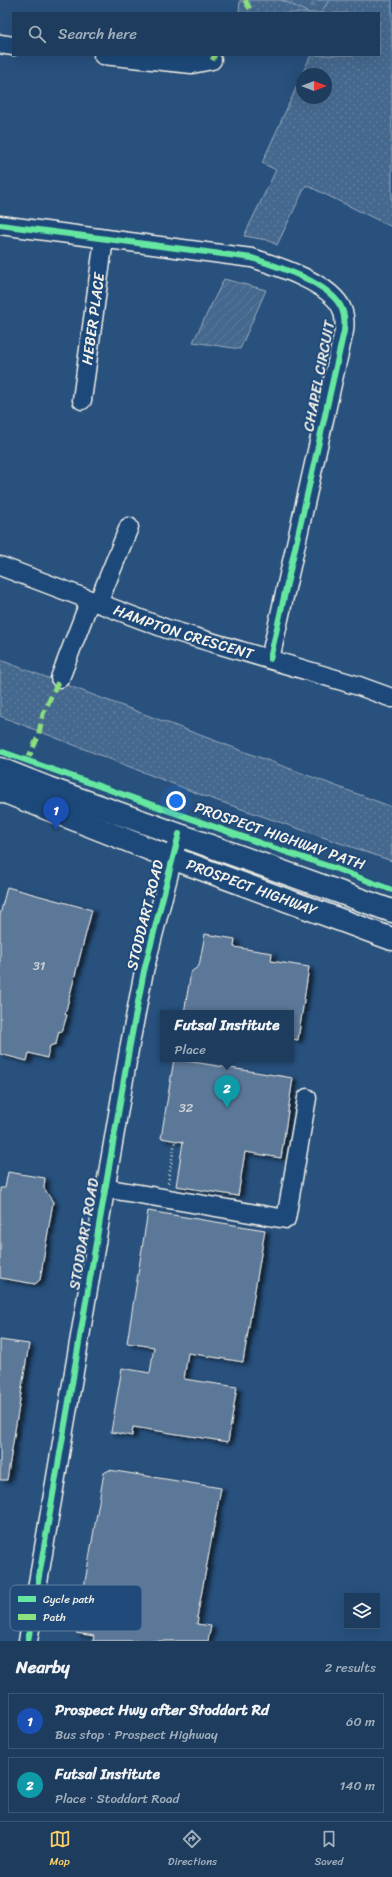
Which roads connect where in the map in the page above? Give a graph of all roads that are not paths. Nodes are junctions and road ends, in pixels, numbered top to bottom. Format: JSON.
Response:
{"nodes":[{"id":1,"x":0,"y":44,"type":"edge"},
{"id":2,"x":12,"y":46,"type":"edge"},
{"id":3,"x":113,"y":56,"type":"edge"},
{"id":4,"x":212,"y":60,"type":"dead end"},
{"id":5,"x":0,"y":225,"type":"edge"},
{"id":6,"x":104,"y":239,"type":"junction"},
{"id":7,"x":82,"y":400,"type":"dead end"},
{"id":8,"x":129,"y":527,"type":"dead end"},
{"id":9,"x":0,"y":566,"type":"edge"},
{"id":10,"x":94,"y":602,"type":"junction"},
{"id":11,"x":270,"y":659,"type":"junction"},
{"id":12,"x":60,"y":678,"type":"dead end"},
{"id":13,"x":392,"y":698,"type":"edge"},
{"id":14,"x":0,"y":768,"type":"edge"},
{"id":15,"x":0,"y":790,"type":"edge"},
{"id":16,"x":179,"y":834,"type":"junction"},
{"id":17,"x":172,"y":858,"type":"junction"},
{"id":18,"x":392,"y":911,"type":"edge"},
{"id":19,"x":392,"y":939,"type":"edge"},
{"id":20,"x":306,"y":1098,"type":"dead end"},
{"id":21,"x":104,"y":1188,"type":"junction"},
{"id":22,"x":37,"y":1585,"type":"edge"},
{"id":23,"x":30,"y":1631,"type":"edge"},
{"id":24,"x":28,"y":1641,"type":"edge"}],
"edges":[{"from":1,"to":2,"type":"street"},
{"from":3,"to":4,"type":"street"},
{"from":5,"to":6,"type":"street","name":"CHAPEL CIRCUIT"},
{"from":6,"to":7,"type":"street","name":"HEBER PLACE"},
{"from":6,"to":11,"type":"street","name":"CHAPEL CIRCUIT"},
{"from":8,"to":10,"type":"street"},
{"from":9,"to":10,"type":"street","name":"HAMPTON CRESCENT"},
{"from":10,"to":11,"type":"street","name":"HAMPTON CRESCENT"},
{"from":10,"to":12,"type":"street"},
{"from":11,"to":13,"type":"street","name":"HAMPTON CRESCENT"},
{"from":14,"to":16,"type":"main road","name":"PROSPECT HIGHWAY"},
{"from":15,"to":17,"type":"main road","name":"PROSPECT HIGHWAY"},
{"from":16,"to":17,"type":"street","name":"STODDART ROAD"},
{"from":16,"to":18,"type":"main road","name":"PROSPECT HIGHWAY"},
{"from":17,"to":19,"type":"main road","name":"PROSPECT HIGHWAY"},
{"from":17,"to":21,"type":"street","name":"STODDART ROAD"},
{"from":20,"to":21,"type":"street"},
{"from":21,"to":22,"type":"street","name":"STODDART ROAD"},
{"from":23,"to":24,"type":"street","name":"STODDART ROAD"}]}
